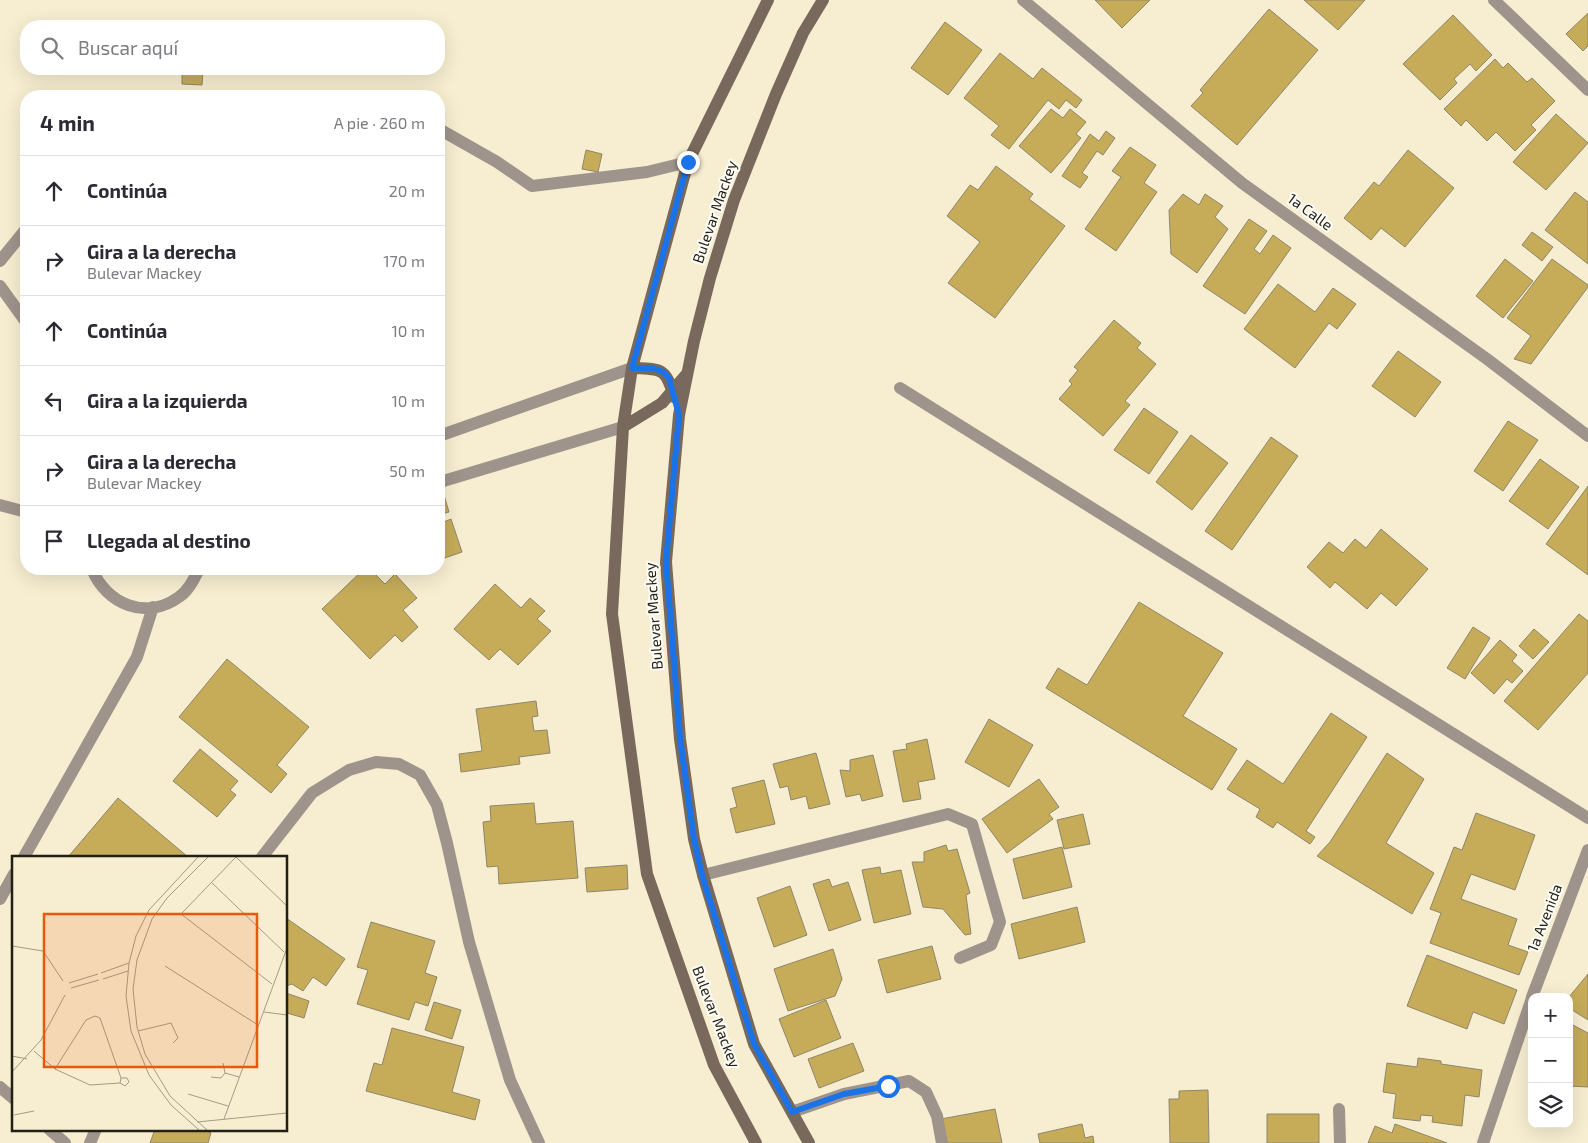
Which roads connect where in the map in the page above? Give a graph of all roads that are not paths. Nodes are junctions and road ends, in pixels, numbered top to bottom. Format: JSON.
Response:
{"nodes":[{"id":1,"x":768,"y":0,"type":"edge"},
{"id":2,"x":823,"y":0,"type":"edge"},
{"id":3,"x":1023,"y":0,"type":"edge"},
{"id":4,"x":1494,"y":0,"type":"edge"},
{"id":5,"x":1588,"y":90,"type":"edge"},
{"id":6,"x":445,"y":132,"type":"edge"},
{"id":7,"x":688,"y":162,"type":"junction"},
{"id":8,"x":20,"y":236,"type":"edge"},
{"id":9,"x":0,"y":261,"type":"edge"},
{"id":10,"x":0,"y":286,"type":"edge"},
{"id":11,"x":20,"y":314,"type":"edge"},
{"id":12,"x":632,"y":368,"type":"junction"},
{"id":13,"x":688,"y":373,"type":"junction"},
{"id":14,"x":900,"y":388,"type":"dead end"},
{"id":15,"x":673,"y":391,"type":"junction"},
{"id":16,"x":679,"y":415,"type":"junction"},
{"id":17,"x":623,"y":427,"type":"junction"},
{"id":18,"x":445,"y":434,"type":"edge"},
{"id":19,"x":1588,"y":436,"type":"edge"},
{"id":20,"x":445,"y":480,"type":"edge"},
{"id":21,"x":0,"y":505,"type":"edge"},
{"id":22,"x":20,"y":510,"type":"edge"},
{"id":23,"x":95,"y":575,"type":"edge"},
{"id":24,"x":196,"y":575,"type":"edge"},
{"id":25,"x":154,"y":607,"type":"junction"},
{"id":26,"x":1588,"y":818,"type":"edge"},
{"id":27,"x":1588,"y":850,"type":"edge"},
{"id":28,"x":25,"y":856,"type":"edge"},
{"id":29,"x":263,"y":856,"type":"edge"},
{"id":30,"x":702,"y":875,"type":"junction"},
{"id":31,"x":12,"y":878,"type":"edge"},
{"id":32,"x":0,"y":899,"type":"edge"},
{"id":33,"x":960,"y":958,"type":"dead end"},
{"id":34,"x":1534,"y":993,"type":"edge"},
{"id":35,"x":1528,"y":1010,"type":"edge"},
{"id":36,"x":0,"y":1087,"type":"edge"},
{"id":37,"x":12,"y":1097,"type":"edge"},
{"id":38,"x":1339,"y":1110,"type":"dead end"},
{"id":39,"x":792,"y":1112,"type":"junction"},
{"id":40,"x":50,"y":1130,"type":"edge"},
{"id":41,"x":96,"y":1130,"type":"edge"},
{"id":42,"x":65,"y":1143,"type":"edge"},
{"id":43,"x":90,"y":1143,"type":"edge"},
{"id":44,"x":539,"y":1143,"type":"edge"},
{"id":45,"x":756,"y":1143,"type":"edge"},
{"id":46,"x":809,"y":1143,"type":"edge"},
{"id":47,"x":942,"y":1143,"type":"edge"},
{"id":48,"x":1340,"y":1143,"type":"edge"},
{"id":49,"x":1482,"y":1143,"type":"edge"}],
"edges":[{"from":1,"to":7,"type":"main road","name":"Bulevar Mackey"},
{"from":2,"to":13,"type":"main road","name":"Bulevar Mackey"},
{"from":3,"to":19,"type":"street","name":"1a Calle"},
{"from":4,"to":5,"type":"street"},
{"from":6,"to":7,"type":"street"},
{"from":7,"to":12,"type":"main road","name":"Bulevar Mackey"},
{"from":8,"to":9,"type":"street"},
{"from":10,"to":11,"type":"street"},
{"from":12,"to":15,"type":"main road"},
{"from":12,"to":17,"type":"main road","name":"Bulevar Mackey"},
{"from":12,"to":18,"type":"street"},
{"from":13,"to":15,"type":"main road"},
{"from":13,"to":16,"type":"main road","name":"Bulevar Mackey"},
{"from":14,"to":26,"type":"street"},
{"from":15,"to":16,"type":"main road"},
{"from":15,"to":17,"type":"main road"},
{"from":16,"to":30,"type":"main road","name":"Bulevar Mackey"},
{"from":17,"to":20,"type":"street"},
{"from":17,"to":45,"type":"main road","name":"Bulevar Mackey"},
{"from":21,"to":22,"type":"street"},
{"from":23,"to":25,"type":"street"},
{"from":24,"to":25,"type":"street"},
{"from":25,"to":28,"type":"street"},
{"from":27,"to":34,"type":"street","name":"1a Avenida"},
{"from":29,"to":44,"type":"street"},
{"from":30,"to":33,"type":"street"},
{"from":30,"to":39,"type":"main road","name":"Bulevar Mackey"},
{"from":31,"to":32,"type":"street"},
{"from":35,"to":49,"type":"street","name":"1a Avenida"},
{"from":36,"to":37,"type":"street"},
{"from":38,"to":48,"type":"street"},
{"from":39,"to":46,"type":"main road","name":"Bulevar Mackey"},
{"from":39,"to":47,"type":"street"},
{"from":40,"to":42,"type":"street"},
{"from":41,"to":43,"type":"street"}]}
